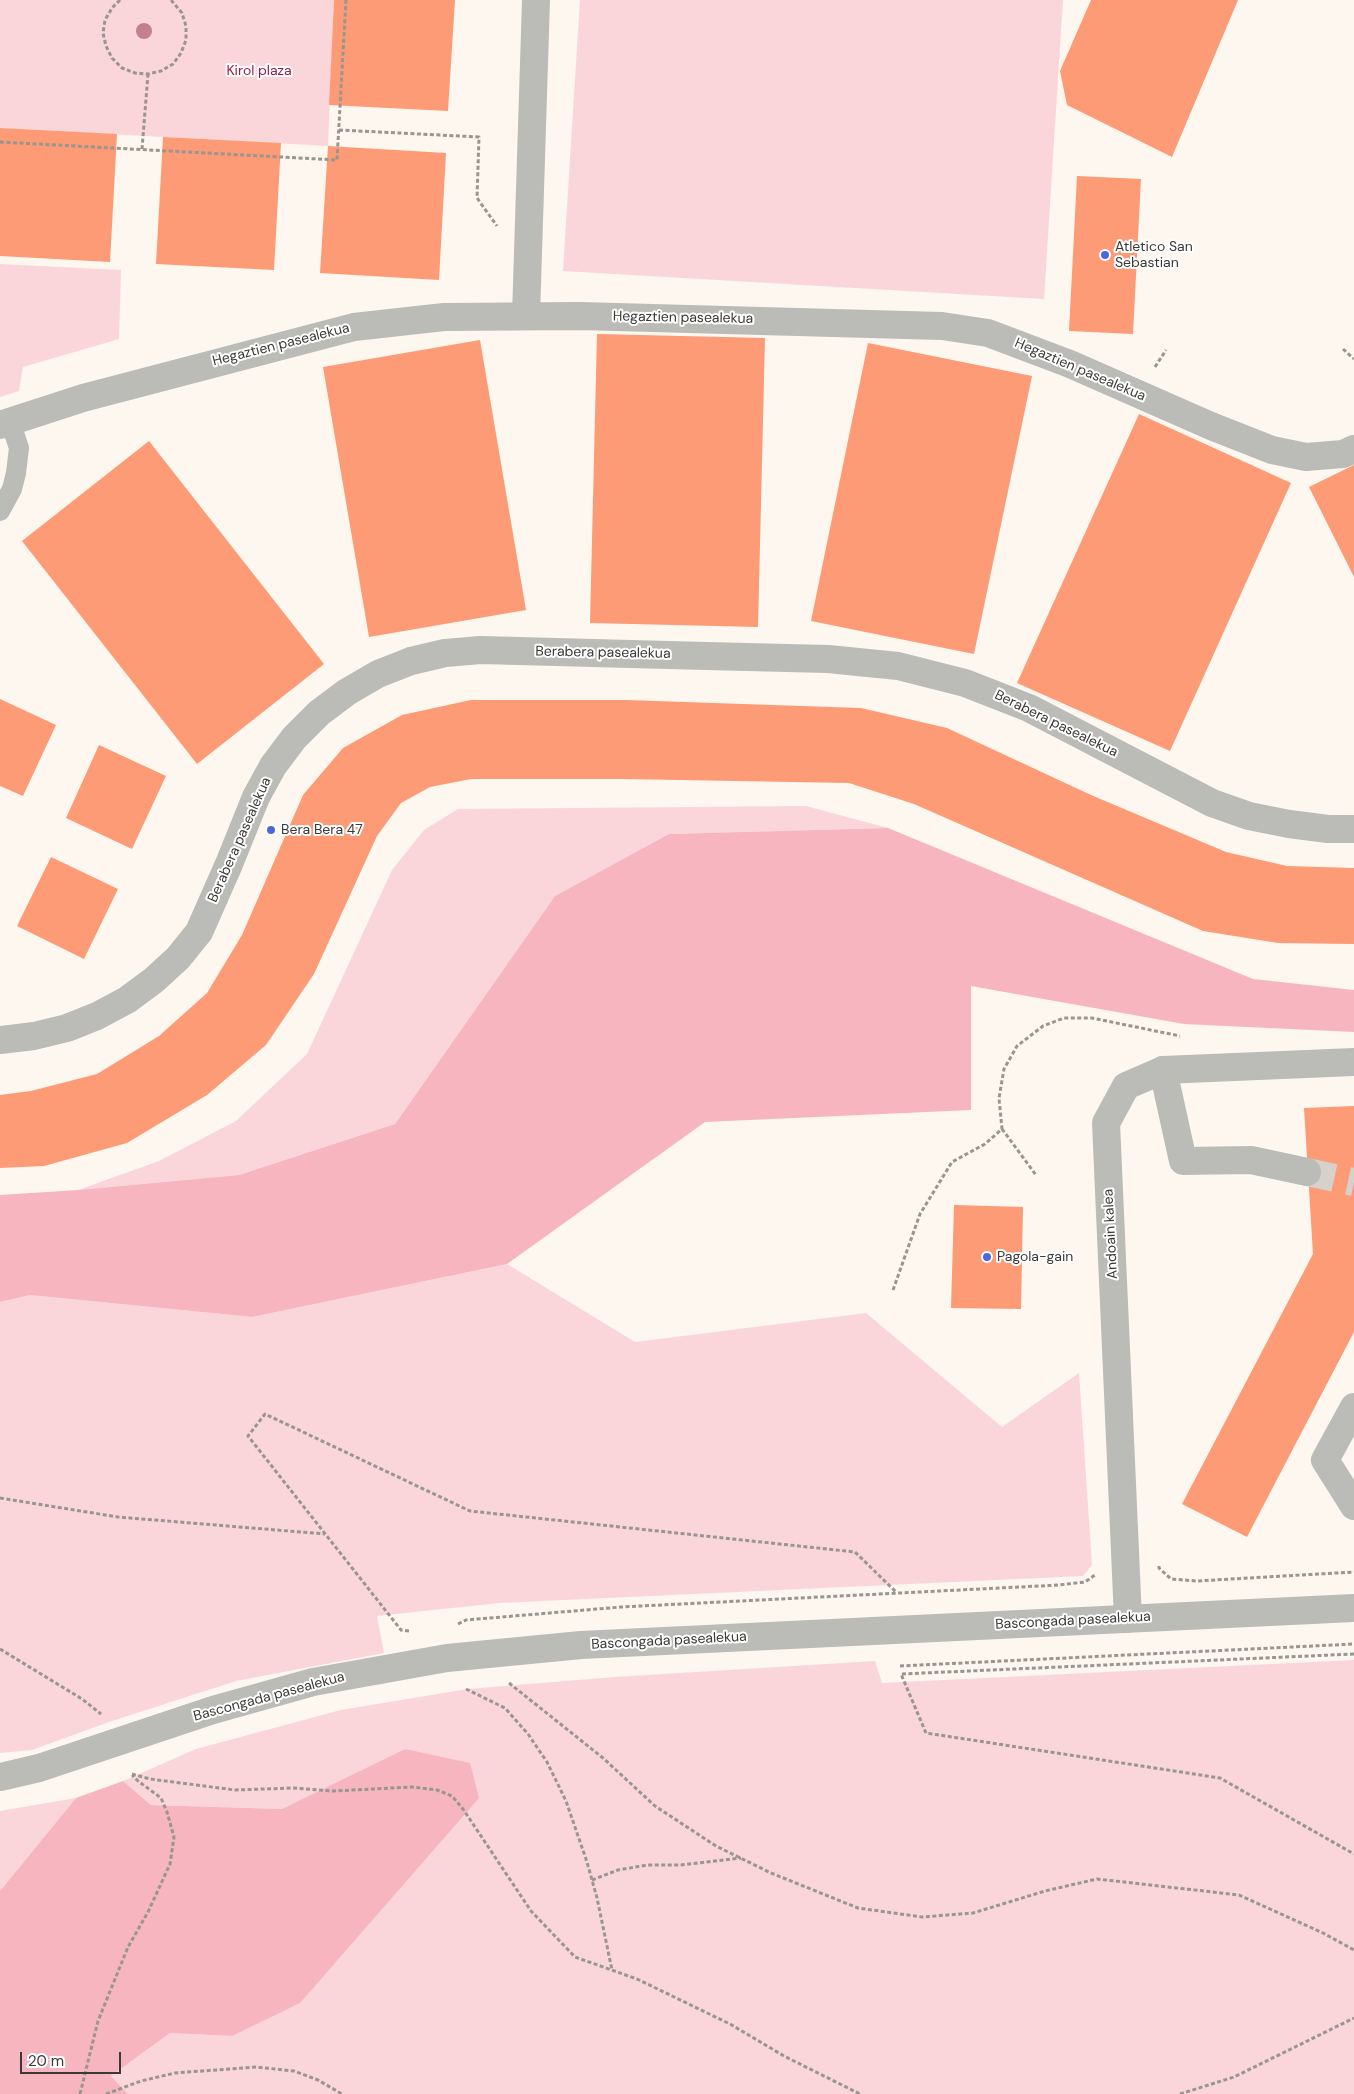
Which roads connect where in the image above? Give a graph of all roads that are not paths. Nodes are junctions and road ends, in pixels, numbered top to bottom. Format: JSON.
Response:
{"nodes":[{"id":1,"x":536,"y":0,"type":"edge"},
{"id":2,"x":526,"y":316,"type":"junction"},
{"id":3,"x":5,"y":423,"type":"edge"},
{"id":4,"x":1354,"y":449,"type":"edge"},
{"id":5,"x":0,"y":511,"type":"edge"},
{"id":6,"x":1354,"y":829,"type":"edge"},
{"id":7,"x":0,"y":1040,"type":"edge"},
{"id":8,"x":1354,"y":1062,"type":"edge"},
{"id":9,"x":1163,"y":1070,"type":"junction"},
{"id":10,"x":1307,"y":1172,"type":"tunnel mouth"},
{"id":11,"x":1354,"y":1407,"type":"edge"},
{"id":12,"x":1354,"y":1506,"type":"edge"},
{"id":13,"x":1354,"y":1608,"type":"edge"},
{"id":14,"x":1128,"y":1618,"type":"junction"},
{"id":15,"x":0,"y":1777,"type":"edge"}],
"edges":[{"from":1,"to":2,"type":"street"},
{"from":2,"to":3,"type":"street","name":"Hegaztien pasealekua"},
{"from":2,"to":4,"type":"street","name":"Hegaztien pasealekua"},
{"from":3,"to":5,"type":"lane"},
{"from":6,"to":7,"type":"street","name":"Berabera pasealekua"},
{"from":8,"to":9,"type":"street","name":"Andoain kalea"},
{"from":9,"to":10,"type":"street"},
{"from":9,"to":14,"type":"street","name":"Andoain kalea"},
{"from":11,"to":12,"type":"street"},
{"from":13,"to":14,"type":"street","name":"Bascongada pasealekua"},
{"from":14,"to":15,"type":"street","name":"Bascongada pasealekua"}]}
